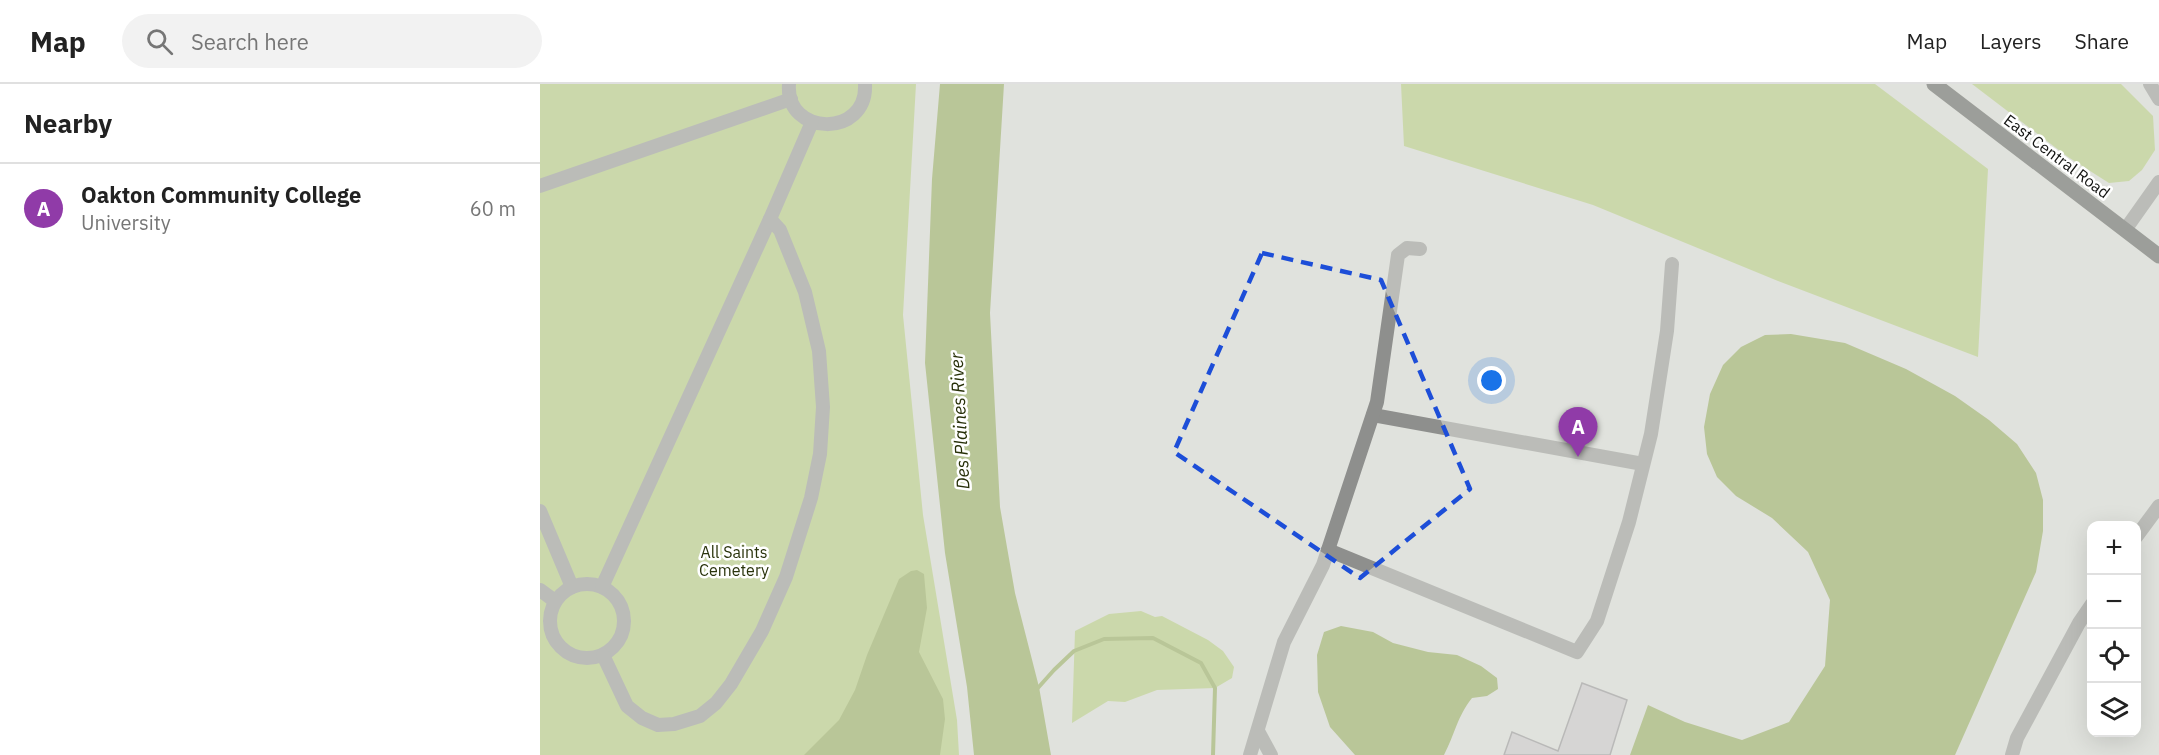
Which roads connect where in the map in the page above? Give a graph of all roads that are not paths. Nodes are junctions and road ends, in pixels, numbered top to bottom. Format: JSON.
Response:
{"nodes":[{"id":1,"x":789,"y":84,"type":"edge"},
{"id":2,"x":865,"y":84,"type":"edge"},
{"id":3,"x":1934,"y":84,"type":"edge"},
{"id":4,"x":2150,"y":84,"type":"edge"},
{"id":5,"x":791,"y":99,"type":"junction"},
{"id":6,"x":2159,"y":99,"type":"edge"},
{"id":7,"x":812,"y":122,"type":"junction"},
{"id":8,"x":2159,"y":182,"type":"edge"},
{"id":9,"x":540,"y":186,"type":"edge"},
{"id":10,"x":770,"y":219,"type":"junction"},
{"id":11,"x":2125,"y":230,"type":"junction"},
{"id":12,"x":1420,"y":249,"type":"dead end"},
{"id":13,"x":2159,"y":256,"type":"edge"},
{"id":14,"x":1672,"y":264,"type":"dead end"},
{"id":15,"x":1373,"y":415,"type":"junction"},
{"id":16,"x":1643,"y":464,"type":"junction"},
{"id":17,"x":2159,"y":506,"type":"edge"},
{"id":18,"x":540,"y":512,"type":"edge"},
{"id":19,"x":2141,"y":530,"type":"edge"},
{"id":20,"x":1328,"y":550,"type":"junction"},
{"id":21,"x":602,"y":586,"type":"junction"},
{"id":22,"x":572,"y":587,"type":"junction"},
{"id":23,"x":540,"y":590,"type":"edge"},
{"id":24,"x":555,"y":601,"type":"junction"},
{"id":25,"x":2087,"y":610,"type":"edge"},
{"id":26,"x":603,"y":655,"type":"junction"},
{"id":27,"x":1258,"y":731,"type":"junction"},
{"id":28,"x":1250,"y":755,"type":"edge"},
{"id":29,"x":1271,"y":755,"type":"edge"},
{"id":30,"x":2012,"y":755,"type":"edge"}],
"edges":[{"from":1,"to":5,"type":"street"},
{"from":2,"to":7,"type":"street"},
{"from":3,"to":11,"type":"main road","name":"East Central Road"},
{"from":4,"to":6,"type":"street"},
{"from":5,"to":7,"type":"street"},
{"from":5,"to":9,"type":"street"},
{"from":7,"to":10,"type":"street"},
{"from":8,"to":11,"type":"street"},
{"from":10,"to":21,"type":"street"},
{"from":10,"to":26,"type":"street"},
{"from":11,"to":13,"type":"main road","name":"East Central Road"},
{"from":12,"to":15,"type":"street"},
{"from":14,"to":16,"type":"street"},
{"from":15,"to":16,"type":"street"},
{"from":15,"to":20,"type":"street"},
{"from":16,"to":20,"type":"street"},
{"from":17,"to":19,"type":"street"},
{"from":18,"to":22,"type":"street"},
{"from":20,"to":27,"type":"street"},
{"from":21,"to":22,"type":"street"},
{"from":21,"to":26,"type":"street"},
{"from":22,"to":24,"type":"street"},
{"from":23,"to":24,"type":"street"},
{"from":24,"to":26,"type":"street"},
{"from":25,"to":30,"type":"street"},
{"from":27,"to":28,"type":"street"},
{"from":27,"to":29,"type":"street"}]}
